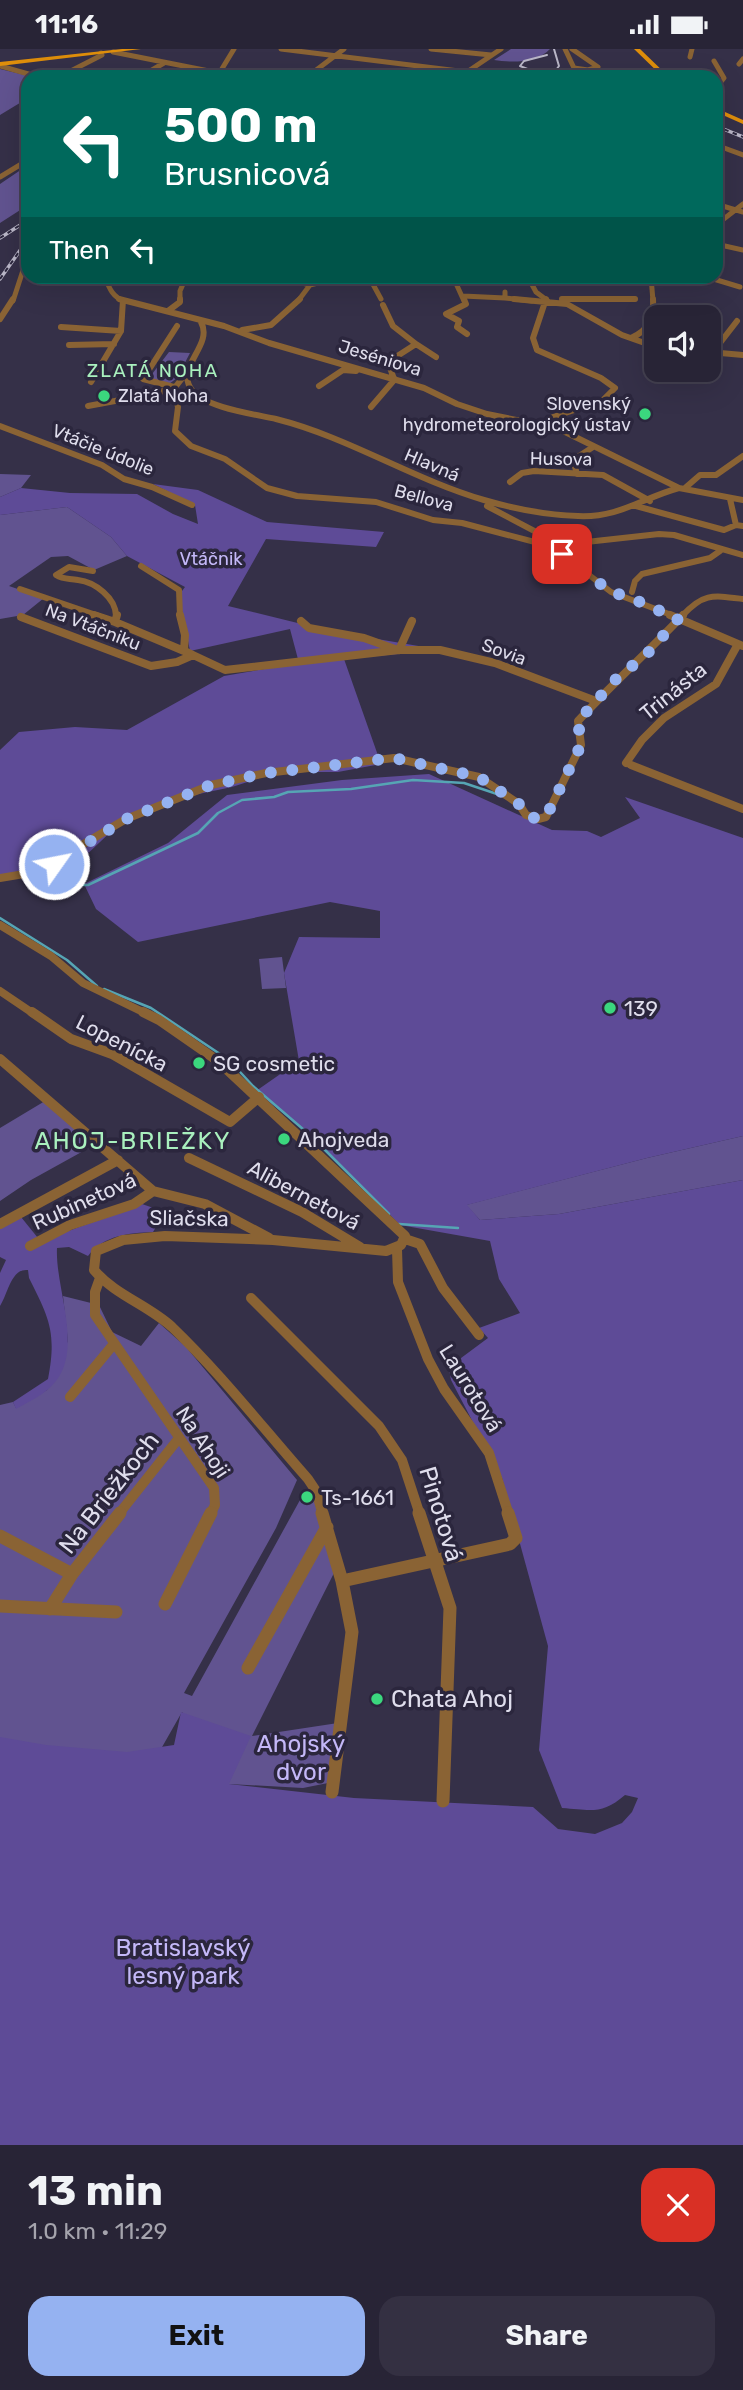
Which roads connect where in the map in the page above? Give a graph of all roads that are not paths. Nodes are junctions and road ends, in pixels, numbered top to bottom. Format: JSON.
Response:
{"nodes":[{"id":1,"x":123,"y":49,"type":"edge"},
{"id":2,"x":138,"y":49,"type":"edge"},
{"id":3,"x":234,"y":49,"type":"edge"},
{"id":4,"x":281,"y":49,"type":"edge"},
{"id":5,"x":344,"y":49,"type":"edge"},
{"id":6,"x":431,"y":49,"type":"edge"},
{"id":7,"x":501,"y":49,"type":"edge"},
{"id":8,"x":565,"y":49,"type":"edge"},
{"id":9,"x":572,"y":49,"type":"edge"},
{"id":10,"x":578,"y":49,"type":"edge"},
{"id":11,"x":637,"y":49,"type":"edge"},
{"id":12,"x":642,"y":49,"type":"edge"},
{"id":13,"x":692,"y":49,"type":"edge"},
{"id":14,"x":450,"y":50,"type":"edge"},
{"id":15,"x":294,"y":51,"type":"edge"},
{"id":16,"x":113,"y":52,"type":"junction"},
{"id":17,"x":101,"y":53,"type":"junction"},
{"id":18,"x":334,"y":55,"type":"junction"},
{"id":19,"x":491,"y":55,"type":"junction"},
{"id":20,"x":690,"y":57,"type":"dead end"},
{"id":21,"x":715,"y":61,"type":"dead end"},
{"id":22,"x":164,"y":63,"type":"junction"},
{"id":23,"x":3,"y":65,"type":"edge"},
{"id":24,"x":419,"y":66,"type":"junction"},
{"id":25,"x":598,"y":67,"type":"junction"},
{"id":26,"x":73,"y":70,"type":"edge"},
{"id":27,"x":152,"y":70,"type":"edge"},
{"id":28,"x":196,"y":70,"type":"edge"},
{"id":29,"x":221,"y":70,"type":"edge"},
{"id":30,"x":316,"y":70,"type":"edge"},
{"id":31,"x":404,"y":70,"type":"edge"},
{"id":32,"x":442,"y":70,"type":"edge"},
{"id":33,"x":470,"y":70,"type":"edge"},
{"id":34,"x":660,"y":70,"type":"edge"},
{"id":35,"x":662,"y":70,"type":"edge"},
{"id":36,"x":720,"y":70,"type":"edge"},
{"id":37,"x":21,"y":71,"type":"edge"},
{"id":38,"x":723,"y":115,"type":"edge"},
{"id":39,"x":743,"y":124,"type":"edge"},
{"id":40,"x":723,"y":148,"type":"edge"},
{"id":41,"x":743,"y":155,"type":"edge"},
{"id":42,"x":21,"y":164,"type":"edge"},
{"id":43,"x":0,"y":177,"type":"edge"},
{"id":44,"x":743,"y":204,"type":"edge"},
{"id":45,"x":723,"y":206,"type":"edge"},
{"id":46,"x":733,"y":210,"type":"junction"},
{"id":47,"x":743,"y":212,"type":"edge"},
{"id":48,"x":723,"y":219,"type":"edge"},
{"id":49,"x":723,"y":246,"type":"edge"},
{"id":50,"x":743,"y":250,"type":"edge"},
{"id":51,"x":21,"y":271,"type":"edge"},
{"id":52,"x":723,"y":282,"type":"edge"},
{"id":53,"x":108,"y":284,"type":"edge"},
{"id":54,"x":183,"y":284,"type":"edge"},
{"id":55,"x":306,"y":284,"type":"edge"},
{"id":56,"x":314,"y":284,"type":"edge"},
{"id":57,"x":373,"y":284,"type":"edge"},
{"id":58,"x":457,"y":284,"type":"edge"},
{"id":59,"x":532,"y":284,"type":"edge"},
{"id":60,"x":651,"y":284,"type":"edge"},
{"id":61,"x":310,"y":285,"type":"junction"},
{"id":62,"x":740,"y":287,"type":"dead end"},
{"id":63,"x":463,"y":296,"type":"junction"},
{"id":64,"x":635,"y":299,"type":"dead end"},
{"id":65,"x":123,"y":300,"type":"junction"},
{"id":66,"x":548,"y":301,"type":"junction"},
{"id":67,"x":167,"y":311,"type":"junction"},
{"id":68,"x":0,"y":319,"type":"edge"},
{"id":69,"x":737,"y":321,"type":"dead end"},
{"id":70,"x":201,"y":322,"type":"junction"},
{"id":71,"x":177,"y":326,"type":"dead end"},
{"id":72,"x":61,"y":327,"type":"dead end"},
{"id":73,"x":121,"y":331,"type":"junction"},
{"id":74,"x":240,"y":331,"type":"junction"},
{"id":75,"x":467,"y":334,"type":"dead end"},
{"id":76,"x":631,"y":338,"type":"junction"},
{"id":77,"x":721,"y":340,"type":"edge"},
{"id":78,"x":644,"y":343,"type":"edge"},
{"id":79,"x":114,"y":344,"type":"junction"},
{"id":80,"x":416,"y":344,"type":"junction"},
{"id":81,"x":69,"y":345,"type":"dead end"},
{"id":82,"x":721,"y":353,"type":"edge"},
{"id":83,"x":743,"y":355,"type":"edge"},
{"id":84,"x":436,"y":357,"type":"dead end"},
{"id":85,"x":391,"y":370,"type":"junction"},
{"id":86,"x":187,"y":372,"type":"junction"},
{"id":87,"x":370,"y":372,"type":"junction"},
{"id":88,"x":379,"y":374,"type":"junction"},
{"id":89,"x":394,"y":379,"type":"junction"},
{"id":90,"x":92,"y":382,"type":"dead end"},
{"id":91,"x":319,"y":386,"type":"dead end"},
{"id":92,"x":174,"y":387,"type":"junction"},
{"id":93,"x":88,"y":406,"type":"dead end"},
{"id":94,"x":371,"y":407,"type":"dead end"},
{"id":95,"x":0,"y":426,"type":"edge"},
{"id":96,"x":557,"y":428,"type":"junction"},
{"id":97,"x":593,"y":447,"type":"junction"},
{"id":98,"x":743,"y":456,"type":"edge"},
{"id":99,"x":621,"y":461,"type":"junction"},
{"id":100,"x":577,"y":474,"type":"junction"},
{"id":101,"x":603,"y":475,"type":"junction"},
{"id":102,"x":510,"y":482,"type":"dead end"},
{"id":103,"x":682,"y":488,"type":"junction"},
{"id":104,"x":468,"y":497,"type":"junction"},
{"id":105,"x":730,"y":499,"type":"junction"},
{"id":106,"x":650,"y":501,"type":"junction"},
{"id":107,"x":743,"y":501,"type":"edge"},
{"id":108,"x":192,"y":505,"type":"dead end"},
{"id":109,"x":635,"y":506,"type":"junction"},
{"id":110,"x":740,"y":526,"type":"edge"},
{"id":111,"x":559,"y":547,"type":"junction"},
{"id":112,"x":720,"y":551,"type":"junction"},
{"id":113,"x":743,"y":555,"type":"edge"},
{"id":114,"x":141,"y":566,"type":"dead end"},
{"id":115,"x":93,"y":571,"type":"dead end"},
{"id":116,"x":20,"y":589,"type":"dead end"},
{"id":117,"x":632,"y":591,"type":"dead end"},
{"id":118,"x":743,"y":599,"type":"edge"},
{"id":119,"x":21,"y":617,"type":"dead end"},
{"id":120,"x":678,"y":619,"type":"junction"},
{"id":121,"x":301,"y":621,"type":"dead end"},
{"id":122,"x":412,"y":621,"type":"dead end"},
{"id":123,"x":116,"y":622,"type":"junction"},
{"id":124,"x":740,"y":645,"type":"edge"},
{"id":125,"x":184,"y":650,"type":"junction"},
{"id":126,"x":399,"y":650,"type":"junction"},
{"id":127,"x":193,"y":655,"type":"junction"},
{"id":128,"x":294,"y":661,"type":"joint"},
{"id":129,"x":596,"y":701,"type":"junction"},
{"id":130,"x":743,"y":809,"type":"edge"},
{"id":131,"x":0,"y":878,"type":"edge"},
{"id":132,"x":0,"y":925,"type":"edge"},
{"id":133,"x":0,"y":991,"type":"edge"},
{"id":134,"x":0,"y":1059,"type":"edge"},
{"id":135,"x":259,"y":1097,"type":"junction"},
{"id":136,"x":188,"y":1158,"type":"dead end"},
{"id":137,"x":118,"y":1160,"type":"junction"},
{"id":138,"x":153,"y":1191,"type":"junction"},
{"id":139,"x":0,"y":1224,"type":"edge"},
{"id":140,"x":271,"y":1239,"type":"junction"},
{"id":141,"x":405,"y":1240,"type":"junction"},
{"id":142,"x":30,"y":1246,"type":"dead end"},
{"id":143,"x":363,"y":1249,"type":"junction"},
{"id":144,"x":397,"y":1249,"type":"junction"},
{"id":145,"x":100,"y":1278,"type":"junction"},
{"id":146,"x":251,"y":1299,"type":"dead end"},
{"id":147,"x":479,"y":1335,"type":"dead end"},
{"id":148,"x":113,"y":1345,"type":"junction"},
{"id":149,"x":70,"y":1397,"type":"dead end"},
{"id":150,"x":178,"y":1438,"type":"junction"},
{"id":151,"x":327,"y":1527,"type":"junction"},
{"id":152,"x":0,"y":1536,"type":"edge"},
{"id":153,"x":433,"y":1562,"type":"junction"},
{"id":154,"x":72,"y":1574,"type":"junction"},
{"id":155,"x":342,"y":1581,"type":"junction"},
{"id":156,"x":165,"y":1604,"type":"dead end"},
{"id":157,"x":0,"y":1606,"type":"edge"},
{"id":158,"x":50,"y":1609,"type":"junction"},
{"id":159,"x":116,"y":1612,"type":"dead end"},
{"id":160,"x":248,"y":1668,"type":"dead end"},
{"id":161,"x":332,"y":1792,"type":"dead end"},
{"id":162,"x":443,"y":1801,"type":"dead end"}],
"edges":[{"from":1,"to":23,"type":"main road"},
{"from":2,"to":16,"type":"main road"},
{"from":3,"to":29,"type":"street"},
{"from":4,"to":15,"type":"street"},
{"from":5,"to":18,"type":"street"},
{"from":6,"to":14,"type":"street"},
{"from":7,"to":19,"type":"street"},
{"from":8,"to":25,"type":"street"},
{"from":9,"to":25,"type":"street"},
{"from":10,"to":25,"type":"street"},
{"from":11,"to":34,"type":"main road"},
{"from":12,"to":35,"type":"main road"},
{"from":13,"to":20,"type":"street"},
{"from":14,"to":19,"type":"street"},
{"from":15,"to":18,"type":"street"},
{"from":16,"to":17,"type":"main road"},
{"from":16,"to":22,"type":"street"},
{"from":17,"to":23,"type":"main road"},
{"from":17,"to":26,"type":"street"},
{"from":18,"to":24,"type":"street"},
{"from":18,"to":30,"type":"street"},
{"from":19,"to":33,"type":"street"},
{"from":21,"to":36,"type":"street"},
{"from":22,"to":27,"type":"street"},
{"from":22,"to":28,"type":"street"},
{"from":23,"to":37,"type":"street"},
{"from":24,"to":31,"type":"street"},
{"from":24,"to":32,"type":"street"},
{"from":38,"to":39,"type":"main road"},
{"from":40,"to":41,"type":"street"},
{"from":42,"to":43,"type":"street"},
{"from":44,"to":46,"type":"street"},
{"from":45,"to":46,"type":"street"},
{"from":46,"to":47,"type":"street"},
{"from":46,"to":48,"type":"street"},
{"from":49,"to":50,"type":"street"},
{"from":51,"to":68,"type":"street"},
{"from":52,"to":62,"type":"street"},
{"from":53,"to":65,"type":"street"},
{"from":54,"to":67,"type":"street"},
{"from":55,"to":61,"type":"street"},
{"from":56,"to":61,"type":"street"},
{"from":57,"to":80,"type":"street"},
{"from":58,"to":63,"type":"street"},
{"from":59,"to":66,"type":"street"},
{"from":60,"to":76,"type":"street"},
{"from":61,"to":74,"type":"street"},
{"from":63,"to":66,"type":"street"},
{"from":63,"to":75,"type":"street"},
{"from":64,"to":66,"type":"street"},
{"from":65,"to":67,"type":"street","name":"Jeséniova"},
{"from":65,"to":73,"type":"street"},
{"from":66,"to":76,"type":"street"},
{"from":66,"to":96,"type":"street"},
{"from":67,"to":70,"type":"street","name":"Jeséniova"},
{"from":69,"to":77,"type":"street"},
{"from":70,"to":74,"type":"street","name":"Jeséniova"},
{"from":70,"to":86,"type":"street"},
{"from":71,"to":92,"type":"street"},
{"from":72,"to":73,"type":"street"},
{"from":73,"to":79,"type":"street"},
{"from":74,"to":87,"type":"street","name":"Jeséniova"},
{"from":76,"to":78,"type":"street"},
{"from":79,"to":81,"type":"street"},
{"from":79,"to":90,"type":"street"},
{"from":80,"to":84,"type":"street"},
{"from":80,"to":85,"type":"street"},
{"from":82,"to":83,"type":"street"},
{"from":85,"to":88,"type":"street"},
{"from":85,"to":89,"type":"street"},
{"from":86,"to":92,"type":"street"},
{"from":86,"to":104,"type":"street","name":"Hlavná"},
{"from":87,"to":88,"type":"street","name":"Jeséniova"},
{"from":87,"to":91,"type":"street"},
{"from":88,"to":89,"type":"street","name":"Jeséniova"},
{"from":89,"to":94,"type":"street"},
{"from":89,"to":96,"type":"street","name":"Jeséniova"},
{"from":92,"to":93,"type":"street"},
{"from":92,"to":111,"type":"street","name":"Bellova"},
{"from":95,"to":108,"type":"street","name":"Vtáčie údolie"},
{"from":96,"to":97,"type":"street","name":"Jeséniova"},
{"from":97,"to":99,"type":"street","name":"Jeséniova"},
{"from":97,"to":100,"type":"street"},
{"from":98,"to":103,"type":"street","name":"Hlavná"},
{"from":99,"to":101,"type":"street"},
{"from":99,"to":103,"type":"street","name":"Jeséniova"},
{"from":100,"to":101,"type":"street","name":"Husova"},
{"from":100,"to":102,"type":"street","name":"Husova"},
{"from":101,"to":106,"type":"street","name":"Husova"},
{"from":103,"to":105,"type":"street","name":"Jeséniova"},
{"from":103,"to":106,"type":"street","name":"Hlavná"},
{"from":104,"to":109,"type":"street","name":"Hlavná"},
{"from":104,"to":111,"type":"street"},
{"from":105,"to":107,"type":"street","name":"Jeséniova"},
{"from":105,"to":110,"type":"street"},
{"from":106,"to":109,"type":"street","name":"Hlavná"},
{"from":109,"to":110,"type":"street"},
{"from":111,"to":112,"type":"street","name":"Bellova"},
{"from":111,"to":120,"type":"street"},
{"from":112,"to":113,"type":"street","name":"Bellova"},
{"from":112,"to":117,"type":"street"},
{"from":114,"to":125,"type":"street"},
{"from":115,"to":123,"type":"street","name":"Na Vtáčniku"},
{"from":116,"to":123,"type":"street","name":"Na Vtáčniku"},
{"from":118,"to":120,"type":"street"},
{"from":119,"to":127,"type":"street","name":"Na Vtáčniku"},
{"from":120,"to":124,"type":"street"},
{"from":120,"to":129,"type":"street"},
{"from":121,"to":126,"type":"street"},
{"from":122,"to":126,"type":"street"},
{"from":123,"to":125,"type":"street","name":"Na Vtáčniku"},
{"from":124,"to":130,"type":"street","name":"Trinásta"},
{"from":125,"to":127,"type":"street","name":"Na Vtáčniku"},
{"from":126,"to":128,"type":"street","name":"Sovia"},
{"from":126,"to":129,"type":"street","name":"Sovia"},
{"from":127,"to":128,"type":"street","name":"Na Vtáčniku"},
{"from":129,"to":131,"type":"street"},
{"from":132,"to":135,"type":"street"},
{"from":133,"to":135,"type":"street","name":"Lopenícka"},
{"from":134,"to":137,"type":"street"},
{"from":135,"to":141,"type":"street"},
{"from":136,"to":143,"type":"street","name":"Alibernetová"},
{"from":137,"to":138,"type":"street"},
{"from":137,"to":139,"type":"street"},
{"from":138,"to":140,"type":"street"},
{"from":138,"to":142,"type":"street","name":"Rubinetová"},
{"from":140,"to":143,"type":"street","name":"Sliačska"},
{"from":140,"to":145,"type":"street","name":"Sliačska"},
{"from":141,"to":144,"type":"street"},
{"from":141,"to":147,"type":"street"},
{"from":143,"to":144,"type":"street","name":"Sliačska"},
{"from":144,"to":153,"type":"street","name":"Laurotová"},
{"from":145,"to":148,"type":"street","name":"Na Ahoji"},
{"from":145,"to":151,"type":"street"},
{"from":146,"to":153,"type":"street","name":"Pinotová"},
{"from":148,"to":149,"type":"street"},
{"from":148,"to":150,"type":"street","name":"Na Ahoji"},
{"from":150,"to":154,"type":"street","name":"Na Briežkoch"},
{"from":150,"to":156,"type":"street","name":"Na Ahoji"},
{"from":151,"to":155,"type":"street"},
{"from":151,"to":160,"type":"street"},
{"from":152,"to":154,"type":"street","name":"Na Briežkoch"},
{"from":153,"to":155,"type":"street"},
{"from":153,"to":162,"type":"street","name":"Pinotová"},
{"from":154,"to":158,"type":"street","name":"Na Briežkoch"},
{"from":155,"to":161,"type":"street"},
{"from":157,"to":158,"type":"street"},
{"from":158,"to":159,"type":"street"}]}
